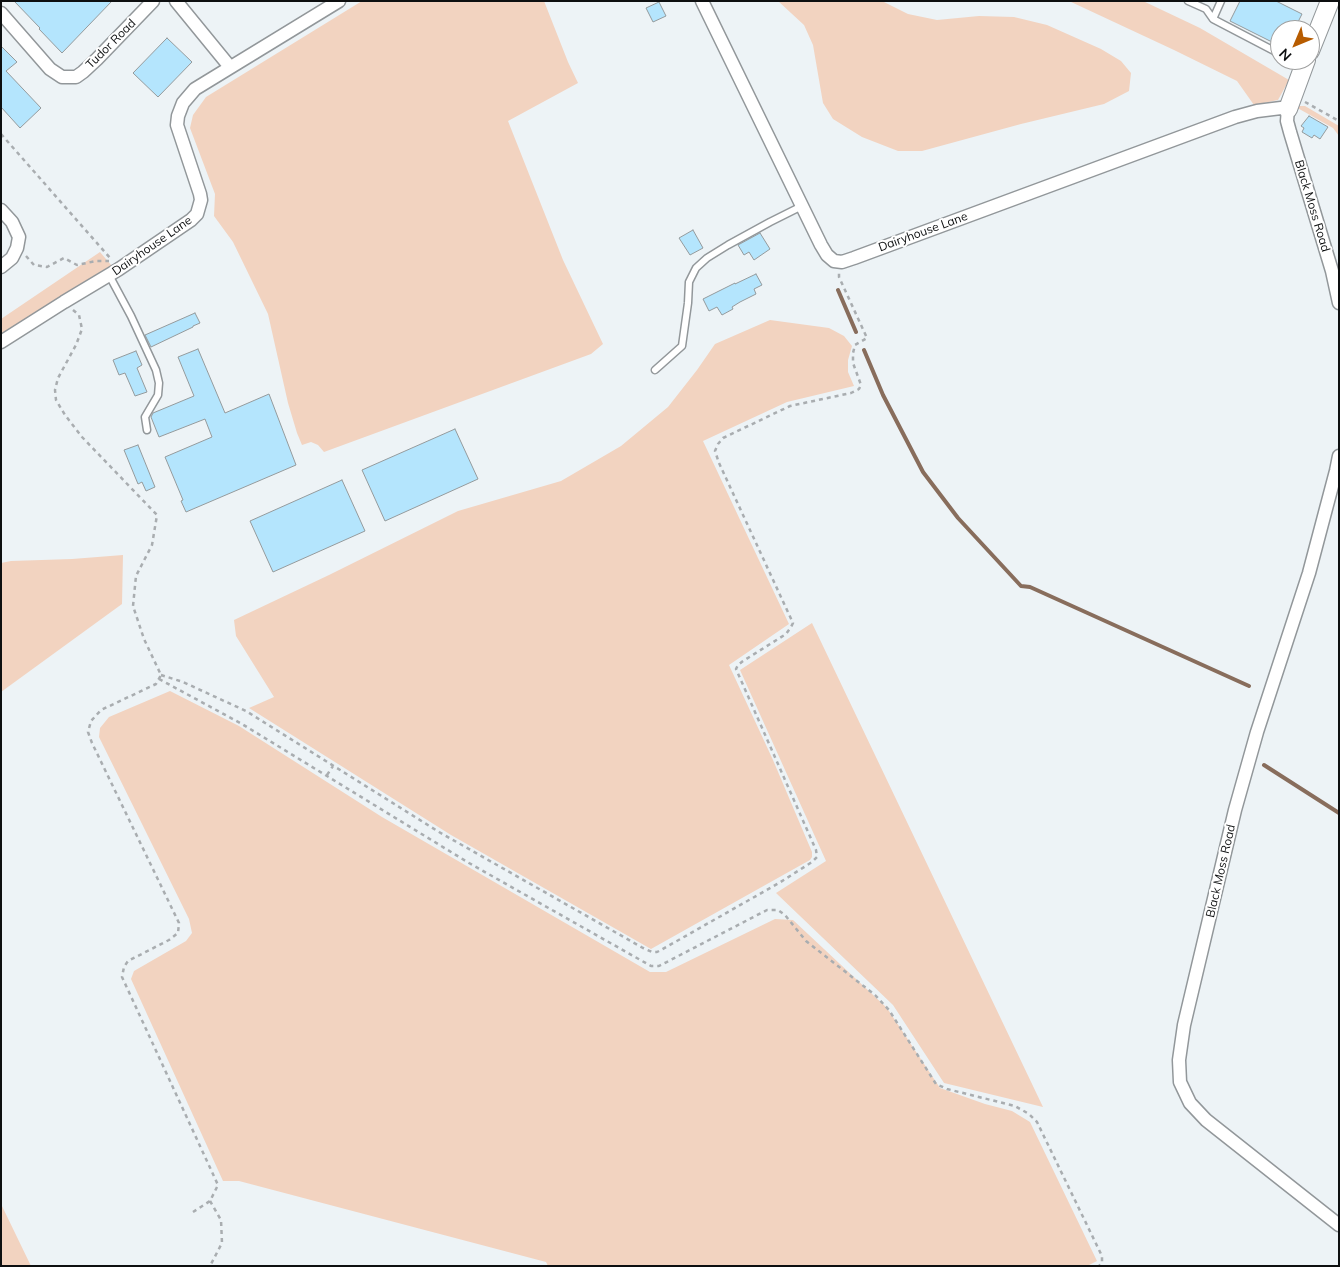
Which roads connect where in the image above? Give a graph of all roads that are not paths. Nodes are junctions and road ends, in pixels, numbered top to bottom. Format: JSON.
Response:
{"nodes":[{"id":1,"x":153,"y":1,"type":"edge"},
{"id":2,"x":176,"y":1,"type":"edge"},
{"id":3,"x":339,"y":1,"type":"edge"},
{"id":4,"x":702,"y":1,"type":"edge"},
{"id":5,"x":1188,"y":1,"type":"edge"},
{"id":6,"x":1221,"y":1,"type":"edge"},
{"id":7,"x":1325,"y":3,"type":"edge"},
{"id":8,"x":1,"y":13,"type":"edge"},
{"id":9,"x":1213,"y":18,"type":"junction"},
{"id":10,"x":1320,"y":20,"type":"edge"},
{"id":11,"x":1270,"y":49,"type":"edge"},
{"id":12,"x":230,"y":67,"type":"junction"},
{"id":13,"x":1302,"y":70,"type":"edge"},
{"id":14,"x":1290,"y":103,"type":"junction"},
{"id":15,"x":802,"y":206,"type":"junction"},
{"id":16,"x":1,"y":210,"type":"edge"},
{"id":17,"x":1,"y":267,"type":"edge"},
{"id":18,"x":109,"y":276,"type":"junction"},
{"id":19,"x":1339,"y":303,"type":"edge"},
{"id":20,"x":1,"y":342,"type":"edge"},
{"id":21,"x":655,"y":370,"type":"dead end"},
{"id":22,"x":147,"y":430,"type":"dead end"},
{"id":23,"x":1339,"y":456,"type":"edge"},
{"id":24,"x":1339,"y":1225,"type":"edge"}],
"edges":[{"from":1,"to":8,"type":"street","name":"Tudor Road"},
{"from":2,"to":12,"type":"street"},
{"from":3,"to":12,"type":"street","name":"Dairyhouse Lane"},
{"from":4,"to":15,"type":"street"},
{"from":5,"to":9,"type":"lane"},
{"from":6,"to":9,"type":"lane"},
{"from":7,"to":10,"type":"street"},
{"from":9,"to":11,"type":"lane"},
{"from":12,"to":18,"type":"street","name":"Dairyhouse Lane"},
{"from":13,"to":14,"type":"street"},
{"from":14,"to":15,"type":"street","name":"Dairyhouse Lane"},
{"from":14,"to":19,"type":"street","name":"Black Moss Road"},
{"from":15,"to":21,"type":"lane"},
{"from":16,"to":17,"type":"street"},
{"from":18,"to":20,"type":"street","name":"Dairyhouse Lane"},
{"from":18,"to":22,"type":"lane"},
{"from":23,"to":24,"type":"street","name":"Black Moss Road"}]}
